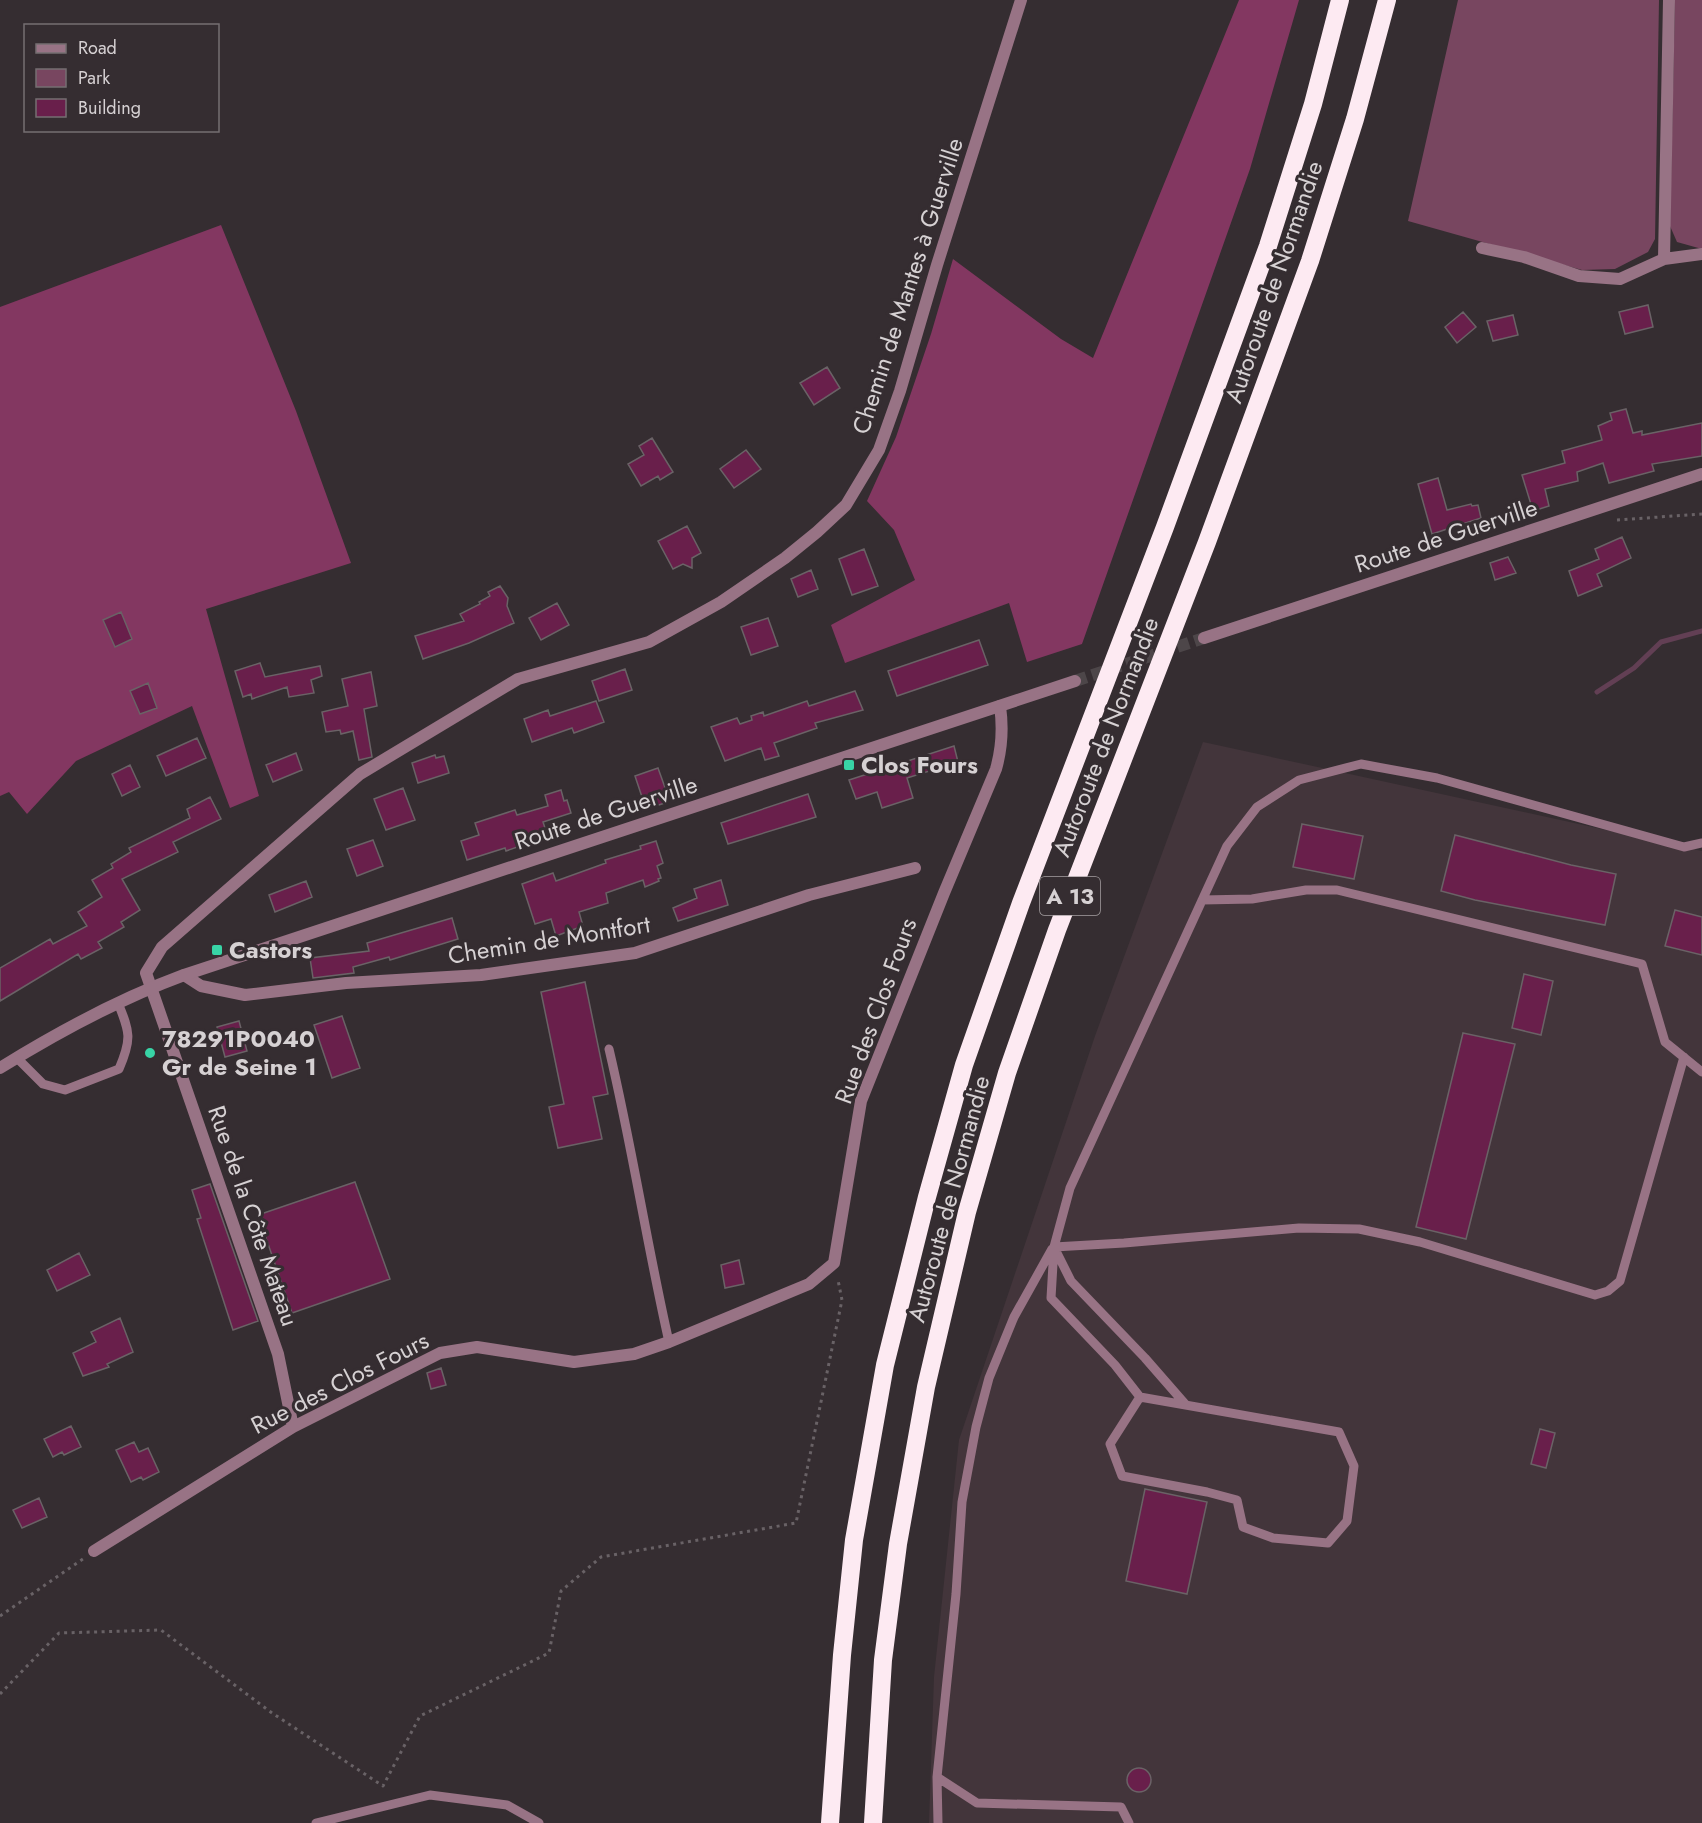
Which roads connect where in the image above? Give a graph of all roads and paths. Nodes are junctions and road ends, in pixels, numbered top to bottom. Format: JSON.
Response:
{"nodes":[{"id":1,"x":1021,"y":0,"type":"edge"},
{"id":2,"x":1340,"y":0,"type":"edge"},
{"id":3,"x":1387,"y":0,"type":"edge"},
{"id":4,"x":1669,"y":0,"type":"edge"},
{"id":5,"x":1482,"y":248,"type":"dead end"},
{"id":6,"x":1702,"y":254,"type":"edge"},
{"id":7,"x":1664,"y":259,"type":"junction"},
{"id":8,"x":1702,"y":474,"type":"edge"},
{"id":9,"x":1702,"y":514,"type":"edge"},
{"id":10,"x":1611,"y":520,"type":"dead end"},
{"id":11,"x":1204,"y":638,"type":"tunnel mouth"},
{"id":12,"x":1075,"y":681,"type":"tunnel mouth"},
{"id":13,"x":1000,"y":706,"type":"junction"},
{"id":14,"x":1702,"y":843,"type":"edge"},
{"id":15,"x":915,"y":868,"type":"dead end"},
{"id":16,"x":1202,"y":900,"type":"junction"},
{"id":17,"x":184,"y":975,"type":"junction"},
{"id":18,"x":152,"y":987,"type":"junction"},
{"id":19,"x":118,"y":1003,"type":"junction"},
{"id":20,"x":609,"y":1048,"type":"dead end"},
{"id":21,"x":1683,"y":1057,"type":"junction"},
{"id":22,"x":17,"y":1058,"type":"junction"},
{"id":23,"x":0,"y":1068,"type":"edge"},
{"id":24,"x":1702,"y":1072,"type":"edge"},
{"id":25,"x":1054,"y":1247,"type":"junction"},
{"id":26,"x":834,"y":1263,"type":"junction"},
{"id":27,"x":669,"y":1342,"type":"junction"},
{"id":28,"x":1140,"y":1397,"type":"junction"},
{"id":29,"x":1186,"y":1405,"type":"junction"},
{"id":30,"x":293,"y":1427,"type":"junction"},
{"id":31,"x":94,"y":1551,"type":"joint"},
{"id":32,"x":0,"y":1616,"type":"edge"},
{"id":33,"x":0,"y":1694,"type":"edge"},
{"id":34,"x":936,"y":1777,"type":"junction"},
{"id":35,"x":316,"y":1823,"type":"edge"},
{"id":36,"x":539,"y":1823,"type":"edge"},
{"id":37,"x":830,"y":1823,"type":"edge"},
{"id":38,"x":873,"y":1823,"type":"edge"},
{"id":39,"x":938,"y":1823,"type":"edge"},
{"id":40,"x":1129,"y":1823,"type":"edge"}],
"edges":[{"from":1,"to":18,"type":"street","name":"Chemin de Mantes à Guerville"},
{"from":2,"to":37,"type":"highway","name":"Autoroute de Normandie","number":"A 13"},
{"from":3,"to":38,"type":"highway","name":"Autoroute de Normandie","number":"A 13"},
{"from":4,"to":7,"type":"street"},
{"from":5,"to":7,"type":"street"},
{"from":6,"to":7,"type":"street"},
{"from":8,"to":11,"type":"street","name":"Route de Guerville"},
{"from":9,"to":10,"type":"path"},
{"from":12,"to":13,"type":"street","name":"Route de Guerville"},
{"from":13,"to":17,"type":"street","name":"Route de Guerville"},
{"from":13,"to":26,"type":"street","name":"Rue des Clos Fours"},
{"from":14,"to":16,"type":"lane"},
{"from":15,"to":17,"type":"street","name":"Chemin de Montfort"},
{"from":16,"to":21,"type":"lane"},
{"from":16,"to":25,"type":"lane"},
{"from":17,"to":18,"type":"street","name":"Route de Guerville"},
{"from":18,"to":19,"type":"street","name":"Route de Guerville"},
{"from":18,"to":30,"type":"street","name":"Rue de la Côte Mateau"},
{"from":19,"to":22,"type":"street","name":"Route de Guerville"},
{"from":19,"to":22,"type":"lane"},
{"from":20,"to":27,"type":"lane"},
{"from":21,"to":24,"type":"lane"},
{"from":21,"to":25,"type":"lane"},
{"from":22,"to":23,"type":"street","name":"Route de Guerville"},
{"from":25,"to":28,"type":"lane"},
{"from":25,"to":29,"type":"lane"},
{"from":25,"to":34,"type":"lane"},
{"from":26,"to":27,"type":"street","name":"Rue des Clos Fours"},
{"from":26,"to":33,"type":"path"},
{"from":27,"to":30,"type":"street","name":"Rue des Clos Fours"},
{"from":28,"to":29,"type":"lane"},
{"from":28,"to":29,"type":"lane"},
{"from":30,"to":31,"type":"street","name":"Rue des Clos Fours"},
{"from":31,"to":32,"type":"path"},
{"from":34,"to":39,"type":"lane"},
{"from":34,"to":40,"type":"lane"},
{"from":35,"to":36,"type":"lane"}]}
